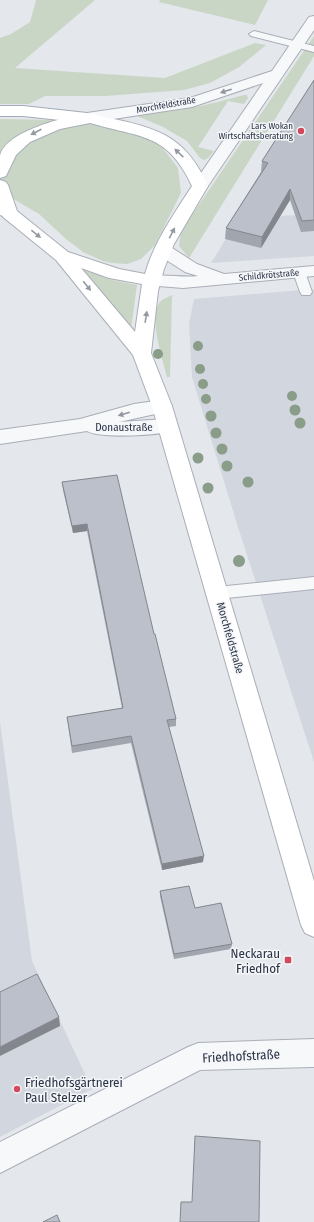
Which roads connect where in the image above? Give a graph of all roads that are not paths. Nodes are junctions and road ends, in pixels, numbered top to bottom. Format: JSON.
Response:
{"nodes":[{"id":1,"x":314,"y":20,"type":"edge"},
{"id":2,"x":254,"y":34,"type":"dead end"},
{"id":3,"x":296,"y":46,"type":"junction"},
{"id":4,"x":314,"y":49,"type":"edge"},
{"id":5,"x":276,"y":74,"type":"junction"},
{"id":6,"x":243,"y":85,"type":"junction"},
{"id":7,"x":263,"y":92,"type":"junction"},
{"id":8,"x":0,"y":111,"type":"edge"},
{"id":9,"x":87,"y":118,"type":"junction"},
{"id":10,"x":0,"y":173,"type":"edge"},
{"id":11,"x":0,"y":185,"type":"edge"},
{"id":12,"x":200,"y":186,"type":"junction"},
{"id":13,"x":5,"y":210,"type":"edge"},
{"id":14,"x":163,"y":250,"type":"junction"},
{"id":15,"x":62,"y":256,"type":"junction"},
{"id":16,"x":307,"y":272,"type":"edge"},
{"id":17,"x":224,"y":278,"type":"junction"},
{"id":18,"x":152,"y":282,"type":"junction"},
{"id":19,"x":306,"y":292,"type":"dead end"},
{"id":20,"x":142,"y":353,"type":"junction"},
{"id":21,"x":165,"y":416,"type":"junction"},
{"id":22,"x":0,"y":437,"type":"edge"},
{"id":23,"x":314,"y":583,"type":"edge"},
{"id":24,"x":217,"y":593,"type":"junction"},
{"id":25,"x":314,"y":925,"type":"edge"},
{"id":26,"x":314,"y":1053,"type":"edge"},
{"id":27,"x":0,"y":1158,"type":"edge"}],
"edges":[{"from":1,"to":3,"type":"street","name":"Morchfeldstraße"},
{"from":2,"to":3,"type":"lane"},
{"from":3,"to":4,"type":"lane"},
{"from":3,"to":5,"type":"street","name":"Morchfeldstraße"},
{"from":5,"to":6,"type":"street","name":"Morchfeldstraße"},
{"from":5,"to":7,"type":"street","name":"Morchfeldstraße"},
{"from":6,"to":7,"type":"street"},
{"from":6,"to":9,"type":"street","name":"Morchfeldstraße","one_way":true},
{"from":7,"to":12,"type":"street","name":"Morchfeldstraße"},
{"from":8,"to":9,"type":"main road"},
{"from":9,"to":10,"type":"main road","name":"Morchfeldstraße","one_way":true},
{"from":12,"to":9,"type":"main road","name":"Morchfeldstraße","one_way":true},
{"from":11,"to":13,"type":"main road","name":"Morchfeldstraße"},
{"from":14,"to":12,"type":"main road","name":"Morchfeldstraße","one_way":true},
{"from":13,"to":15,"type":"main road","name":"Morchfeldstraße","one_way":true},
{"from":14,"to":17,"type":"street","name":"Schildkrötstraße"},
{"from":14,"to":18,"type":"main road","name":"Morchfeldstraße"},
{"from":15,"to":18,"type":"main road","name":"Morchfeldstraße"},
{"from":15,"to":20,"type":"main road","name":"Morchfeldstraße","one_way":true},
{"from":16,"to":17,"type":"street","name":"Schildkrötstraße"},
{"from":16,"to":19,"type":"lane"},
{"from":17,"to":18,"type":"street","name":"Schildkrötstraße"},
{"from":20,"to":18,"type":"main road","name":"Morchfeldstraße","one_way":true},
{"from":20,"to":21,"type":"main road","name":"Morchfeldstraße"},
{"from":21,"to":22,"type":"street","name":"Donaustraße"},
{"from":21,"to":24,"type":"main road","name":"Morchfeldstraße"},
{"from":23,"to":24,"type":"lane"},
{"from":24,"to":25,"type":"main road","name":"Morchfeldstraße"},
{"from":26,"to":27,"type":"street","name":"Friedhofstraße"}]}
